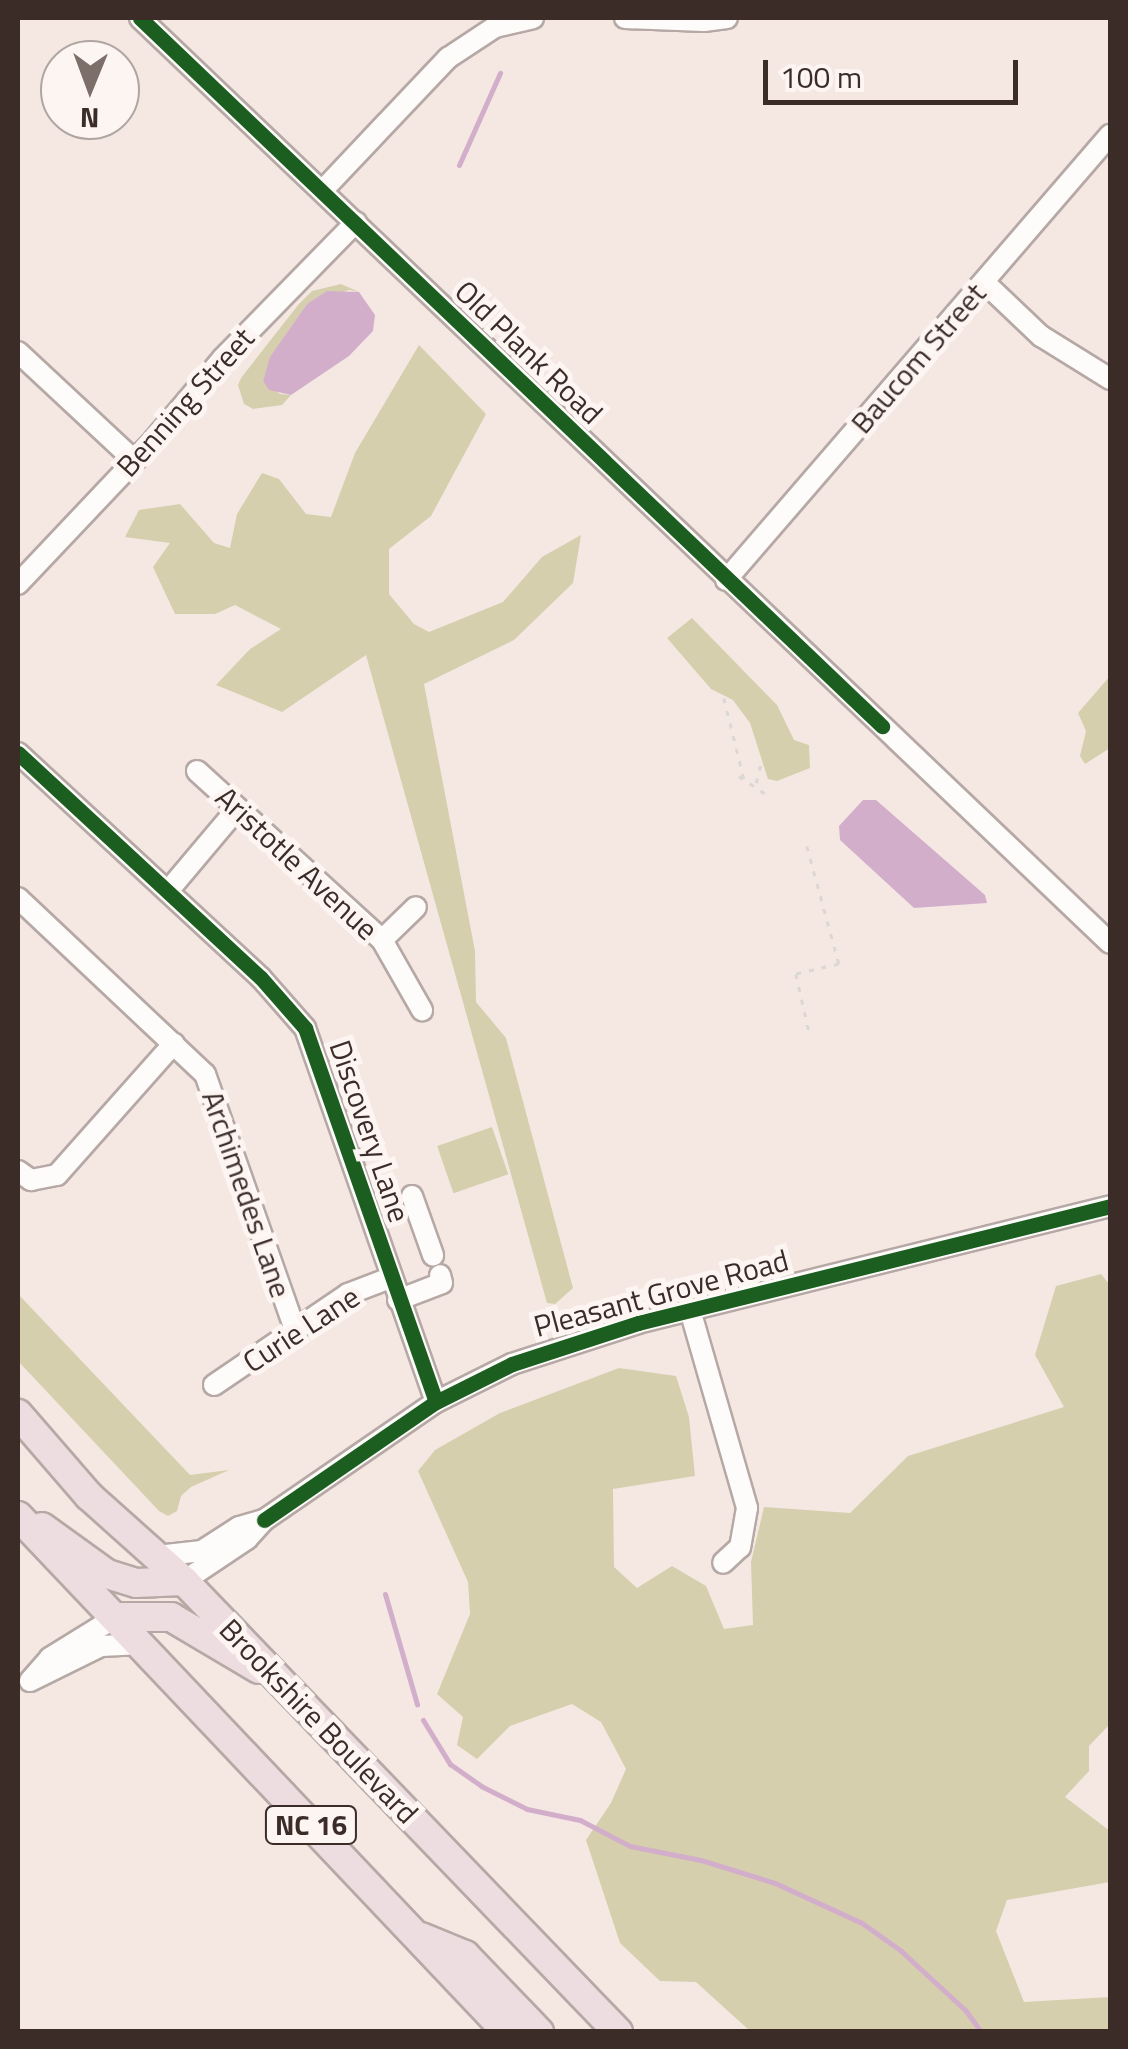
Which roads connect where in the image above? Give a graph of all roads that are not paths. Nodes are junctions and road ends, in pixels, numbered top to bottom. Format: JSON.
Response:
{"nodes":[{"id":1,"x":140,"y":18,"type":"edge"},
{"id":2,"x":522,"y":18,"type":"edge"},
{"id":3,"x":532,"y":18,"type":"edge"},
{"id":4,"x":625,"y":18,"type":"edge"},
{"id":5,"x":727,"y":18,"type":"edge"},
{"id":6,"x":1110,"y":136,"type":"edge"},
{"id":7,"x":323,"y":190,"type":"junction"},
{"id":8,"x":356,"y":222,"type":"junction"},
{"id":9,"x":984,"y":282,"type":"junction"},
{"id":10,"x":18,"y":352,"type":"edge"},
{"id":11,"x":1110,"y":379,"type":"edge"},
{"id":12,"x":134,"y":460,"type":"junction"},
{"id":13,"x":726,"y":580,"type":"junction"},
{"id":14,"x":18,"y":584,"type":"edge"},
{"id":15,"x":18,"y":753,"type":"edge"},
{"id":16,"x":197,"y":771,"type":"dead end"},
{"id":17,"x":238,"y":810,"type":"junction"},
{"id":18,"x":168,"y":891,"type":"junction"},
{"id":19,"x":18,"y":898,"type":"edge"},
{"id":20,"x":416,"y":907,"type":"dead end"},
{"id":21,"x":382,"y":940,"type":"junction"},
{"id":22,"x":1110,"y":944,"type":"edge"},
{"id":23,"x":422,"y":1010,"type":"dead end"},
{"id":24,"x":174,"y":1043,"type":"junction"},
{"id":25,"x":18,"y":1171,"type":"edge"},
{"id":26,"x":412,"y":1196,"type":"dead end"},
{"id":27,"x":1110,"y":1206,"type":"edge"},
{"id":28,"x":390,"y":1278,"type":"junction"},
{"id":29,"x":398,"y":1300,"type":"junction"},
{"id":30,"x":690,"y":1310,"type":"junction"},
{"id":31,"x":295,"y":1330,"type":"junction"},
{"id":32,"x":214,"y":1385,"type":"dead end"},
{"id":33,"x":436,"y":1402,"type":"junction"},
{"id":34,"x":18,"y":1414,"type":"edge"},
{"id":35,"x":18,"y":1514,"type":"edge"},
{"id":36,"x":264,"y":1520,"type":"junction"},
{"id":37,"x":157,"y":1556,"type":"junction"},
{"id":38,"x":723,"y":1563,"type":"dead end"},
{"id":39,"x":184,"y":1581,"type":"junction"},
{"id":40,"x":116,"y":1617,"type":"junction"},
{"id":41,"x":142,"y":1644,"type":"junction"},
{"id":42,"x":278,"y":1679,"type":"junction"},
{"id":43,"x":24,"y":1685,"type":"edge"},
{"id":44,"x":410,"y":1933,"type":"junction"},
{"id":45,"x":506,"y":2032,"type":"edge"},
{"id":46,"x":539,"y":2032,"type":"edge"},
{"id":47,"x":618,"y":2032,"type":"edge"}],
"edges":[{"from":1,"to":7,"type":"street","name":"Old Plank Road"},
{"from":2,"to":3,"type":"street"},
{"from":2,"to":7,"type":"street"},
{"from":4,"to":5,"type":"street"},
{"from":6,"to":9,"type":"street","name":"Baucom Street"},
{"from":7,"to":8,"type":"street","name":"Old Plank Road"},
{"from":8,"to":12,"type":"street","name":"Benning Street"},
{"from":8,"to":13,"type":"street","name":"Old Plank Road"},
{"from":9,"to":11,"type":"street"},
{"from":9,"to":13,"type":"street","name":"Baucom Street"},
{"from":10,"to":12,"type":"street"},
{"from":12,"to":14,"type":"street","name":"Benning Street"},
{"from":13,"to":22,"type":"street","name":"Old Plank Road"},
{"from":15,"to":18,"type":"street","name":"Discovery Lane"},
{"from":16,"to":17,"type":"street","name":"Aristotle Avenue"},
{"from":17,"to":18,"type":"street"},
{"from":17,"to":21,"type":"street","name":"Aristotle Avenue"},
{"from":18,"to":28,"type":"street","name":"Discovery Lane"},
{"from":19,"to":24,"type":"street","name":"Archimedes Lane"},
{"from":20,"to":21,"type":"street"},
{"from":21,"to":23,"type":"street","name":"Aristotle Avenue"},
{"from":24,"to":25,"type":"street"},
{"from":24,"to":31,"type":"street","name":"Archimedes Lane"},
{"from":26,"to":29,"type":"street"},
{"from":27,"to":30,"type":"street","name":"Pleasant Grove Road"},
{"from":28,"to":29,"type":"street","name":"Discovery Lane"},
{"from":28,"to":31,"type":"street","name":"Curie Lane"},
{"from":29,"to":33,"type":"street","name":"Discovery Lane"},
{"from":30,"to":33,"type":"street","name":"Pleasant Grove Road"},
{"from":30,"to":38,"type":"street"},
{"from":31,"to":32,"type":"street","name":"Curie Lane"},
{"from":33,"to":36,"type":"street","name":"Pleasant Grove Road"},
{"from":34,"to":37,"type":"highway","name":"Brookshire Boulevard","number":"NC 16"},
{"from":35,"to":39,"type":"highway"},
{"from":35,"to":40,"type":"highway","number":"NC 16"},
{"from":36,"to":37,"type":"street","name":"Pleasant Grove Road"},
{"from":36,"to":39,"type":"street","name":"Pleasant Grove Road"},
{"from":37,"to":39,"type":"highway","name":"Brookshire Boulevard","number":"NC 16"},
{"from":39,"to":42,"type":"highway","name":"Brookshire Boulevard","number":"NC 16"},
{"from":40,"to":41,"type":"highway","number":"NC 16"},
{"from":40,"to":42,"type":"highway"},
{"from":40,"to":43,"type":"street"},
{"from":41,"to":43,"type":"street"},
{"from":41,"to":44,"type":"highway","number":"NC 16"},
{"from":42,"to":47,"type":"highway","name":"Brookshire Boulevard","number":"NC 16"},
{"from":44,"to":45,"type":"highway","number":"NC 16"},
{"from":44,"to":46,"type":"highway"}]}
